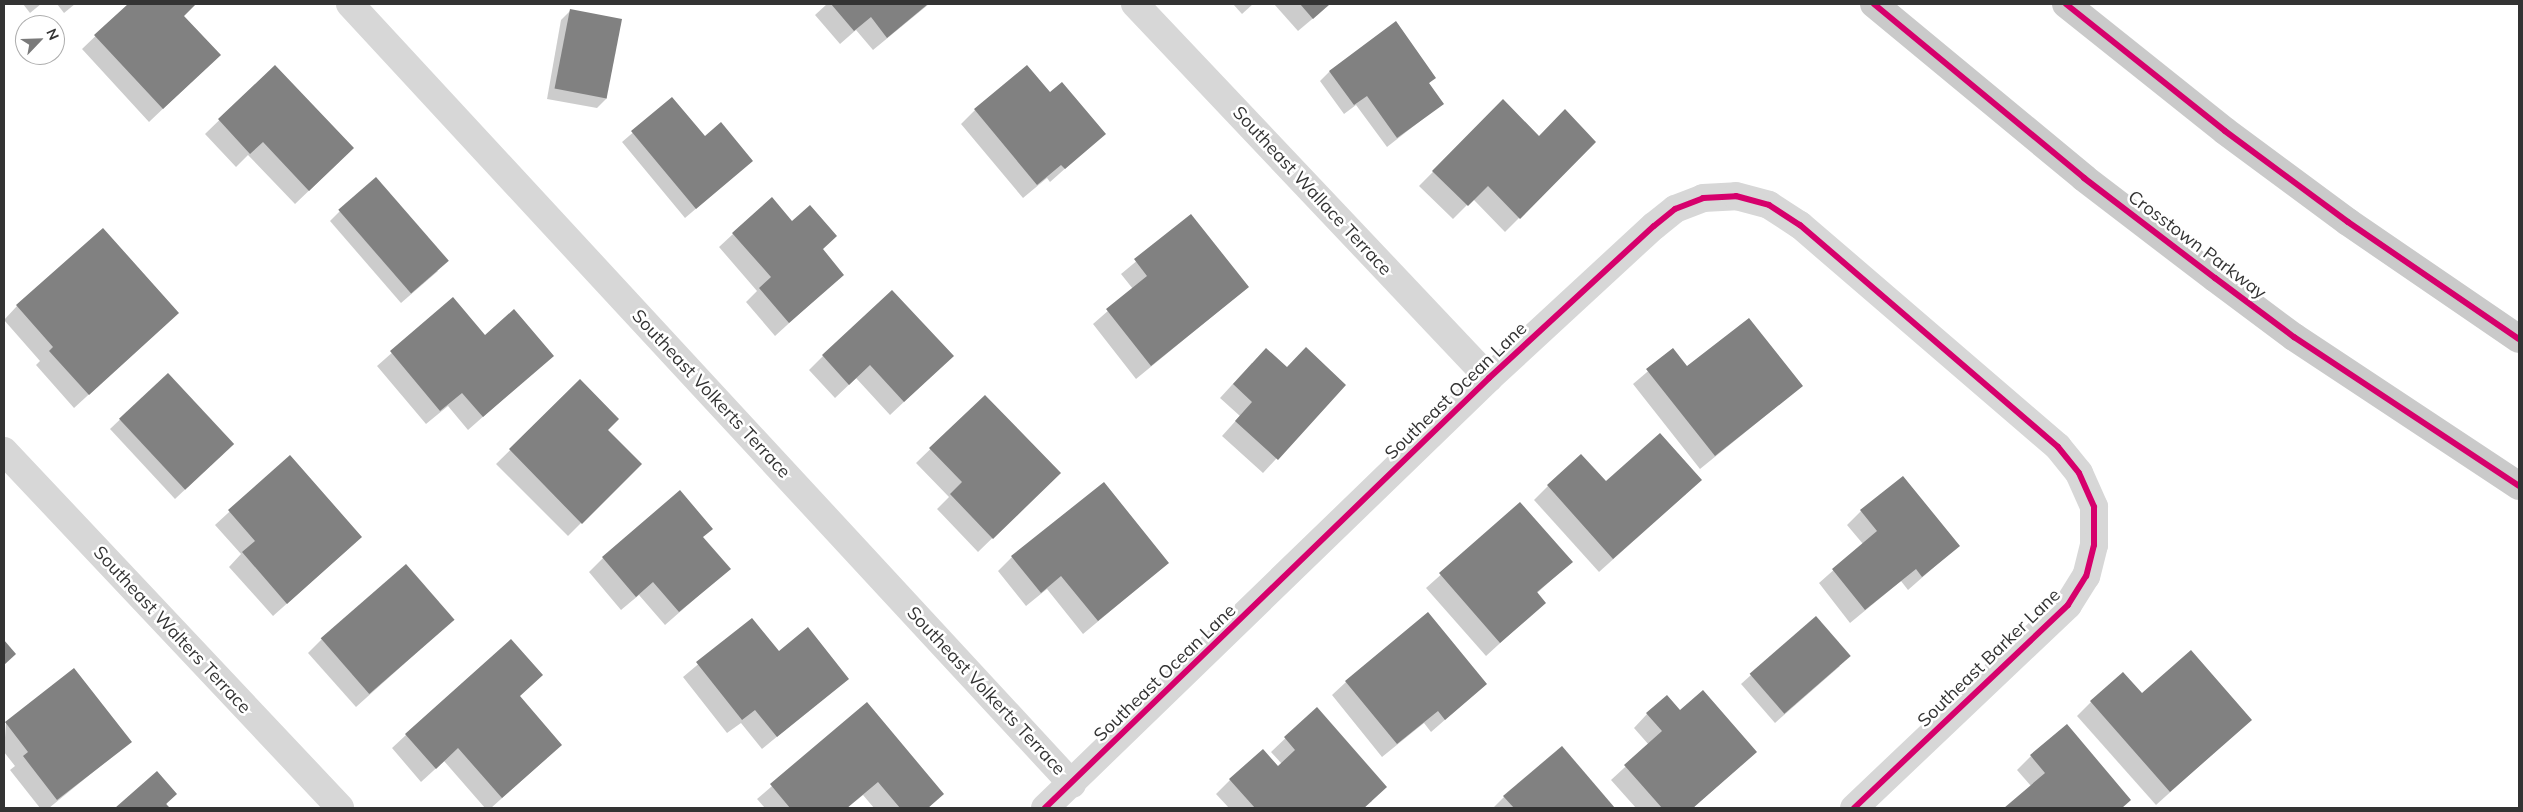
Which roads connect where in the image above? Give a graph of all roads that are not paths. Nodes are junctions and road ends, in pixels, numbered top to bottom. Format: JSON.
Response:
{"nodes":[{"id":1,"x":350,"y":4,"type":"edge"},
{"id":2,"x":1135,"y":4,"type":"edge"},
{"id":3,"x":1874,"y":4,"type":"edge"},
{"id":4,"x":2066,"y":4,"type":"edge"},
{"id":5,"x":1926,"y":335,"type":"joint"},
{"id":6,"x":2519,"y":338,"type":"edge"},
{"id":7,"x":1489,"y":378,"type":"junction"},
{"id":8,"x":4,"y":452,"type":"edge"},
{"id":9,"x":2519,"y":486,"type":"edge"},
{"id":10,"x":1072,"y":784,"type":"junction"},
{"id":11,"x":340,"y":808,"type":"edge"},
{"id":12,"x":1045,"y":808,"type":"edge"},
{"id":13,"x":1854,"y":808,"type":"edge"}],
"edges":[{"from":1,"to":10,"type":"street","name":"Southeast Volkerts Terrace"},
{"from":2,"to":7,"type":"street","name":"Southeast Wallace Terrace"},
{"from":3,"to":9,"type":"main road","name":"Crosstown Parkway"},
{"from":4,"to":6,"type":"main road"},
{"from":5,"to":7,"type":"street","name":"Southeast Ocean Lane"},
{"from":5,"to":13,"type":"street","name":"Southeast Barker Lane"},
{"from":7,"to":10,"type":"street","name":"Southeast Ocean Lane"},
{"from":8,"to":11,"type":"street","name":"Southeast Walters Terrace"},
{"from":10,"to":12,"type":"street","name":"Southeast Ocean Lane"}]}
